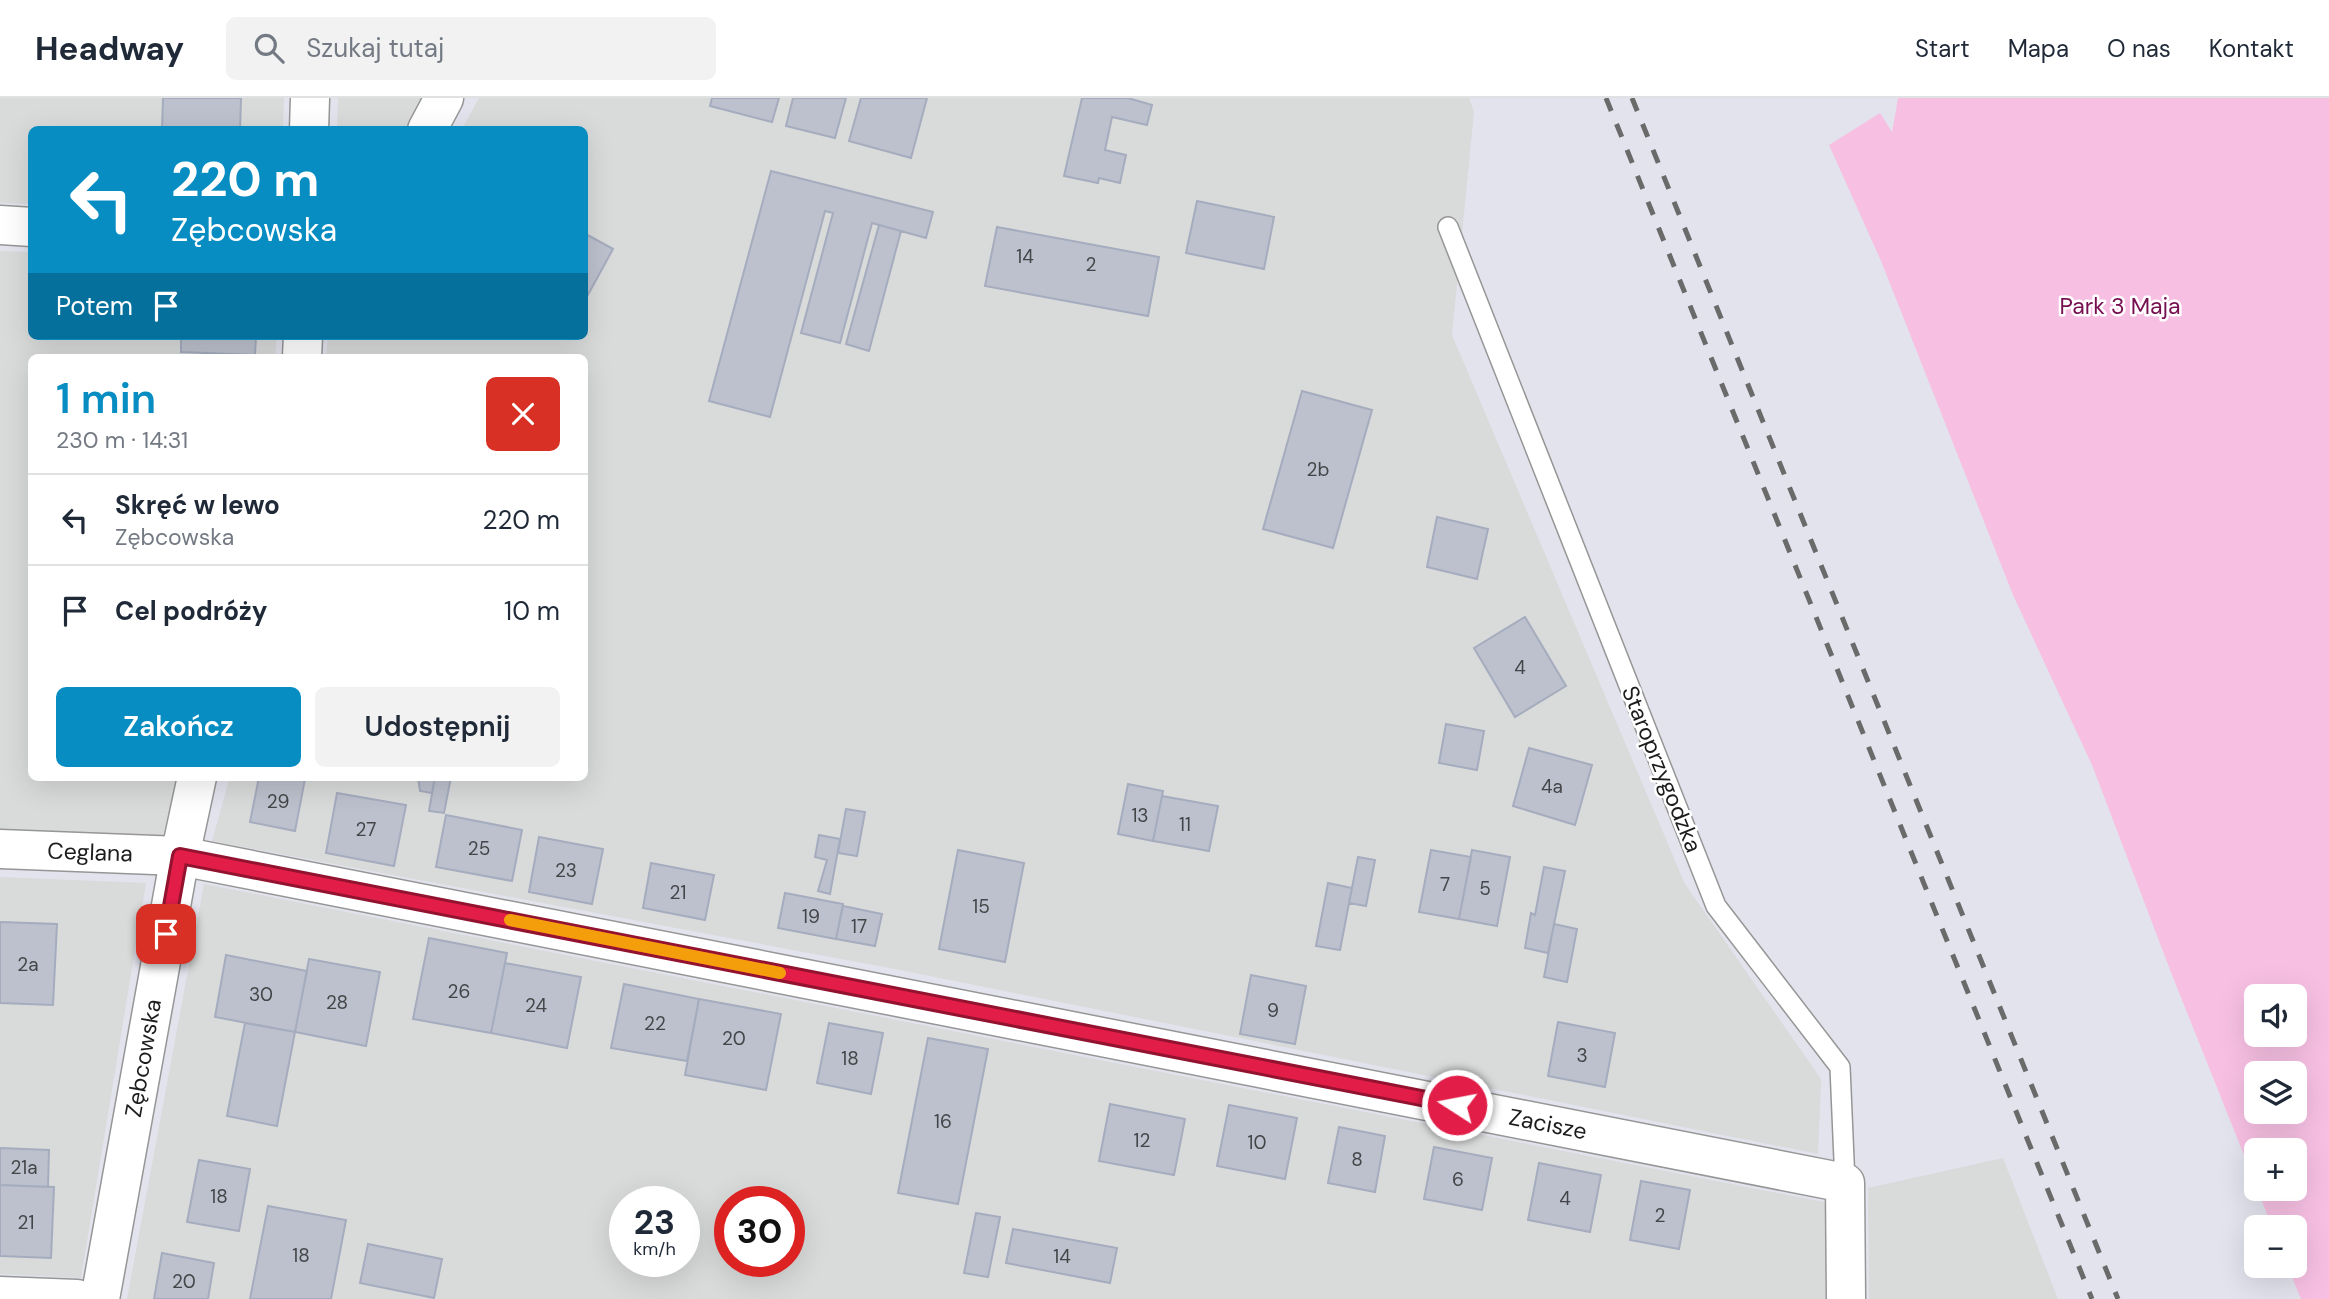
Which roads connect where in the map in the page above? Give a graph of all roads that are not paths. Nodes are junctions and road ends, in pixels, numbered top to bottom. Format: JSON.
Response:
{"nodes":[{"id":1,"x":310,"y":98,"type":"edge"},
{"id":2,"x":444,"y":98,"type":"edge"},
{"id":3,"x":309,"y":126,"type":"edge"},
{"id":4,"x":429,"y":126,"type":"edge"},
{"id":5,"x":0,"y":225,"type":"edge"},
{"id":6,"x":28,"y":227,"type":"edge"},
{"id":7,"x":1448,"y":227,"type":"dead end"},
{"id":8,"x":196,"y":781,"type":"edge"},
{"id":9,"x":0,"y":849,"type":"edge"},
{"id":10,"x":180,"y":856,"type":"junction"},
{"id":11,"x":1845,"y":1183,"type":"junction"},
{"id":12,"x":0,"y":1296,"type":"edge"},
{"id":13,"x":77,"y":1299,"type":"edge"},
{"id":14,"x":100,"y":1299,"type":"edge"},
{"id":15,"x":1846,"y":1299,"type":"edge"}],
"edges":[{"from":1,"to":3,"type":"street"},
{"from":2,"to":4,"type":"street"},
{"from":5,"to":6,"type":"street"},
{"from":7,"to":11,"type":"lane","name":"Staroprzygodzka"},
{"from":8,"to":10,"type":"street","name":"Zębcowska"},
{"from":9,"to":10,"type":"street","name":"Ceglana"},
{"from":10,"to":11,"type":"street","name":"Zacisze"},
{"from":10,"to":14,"type":"street","name":"Zębcowska"},
{"from":11,"to":15,"type":"street","name":"Staroprzygodzka"},
{"from":12,"to":13,"type":"street"}]}
